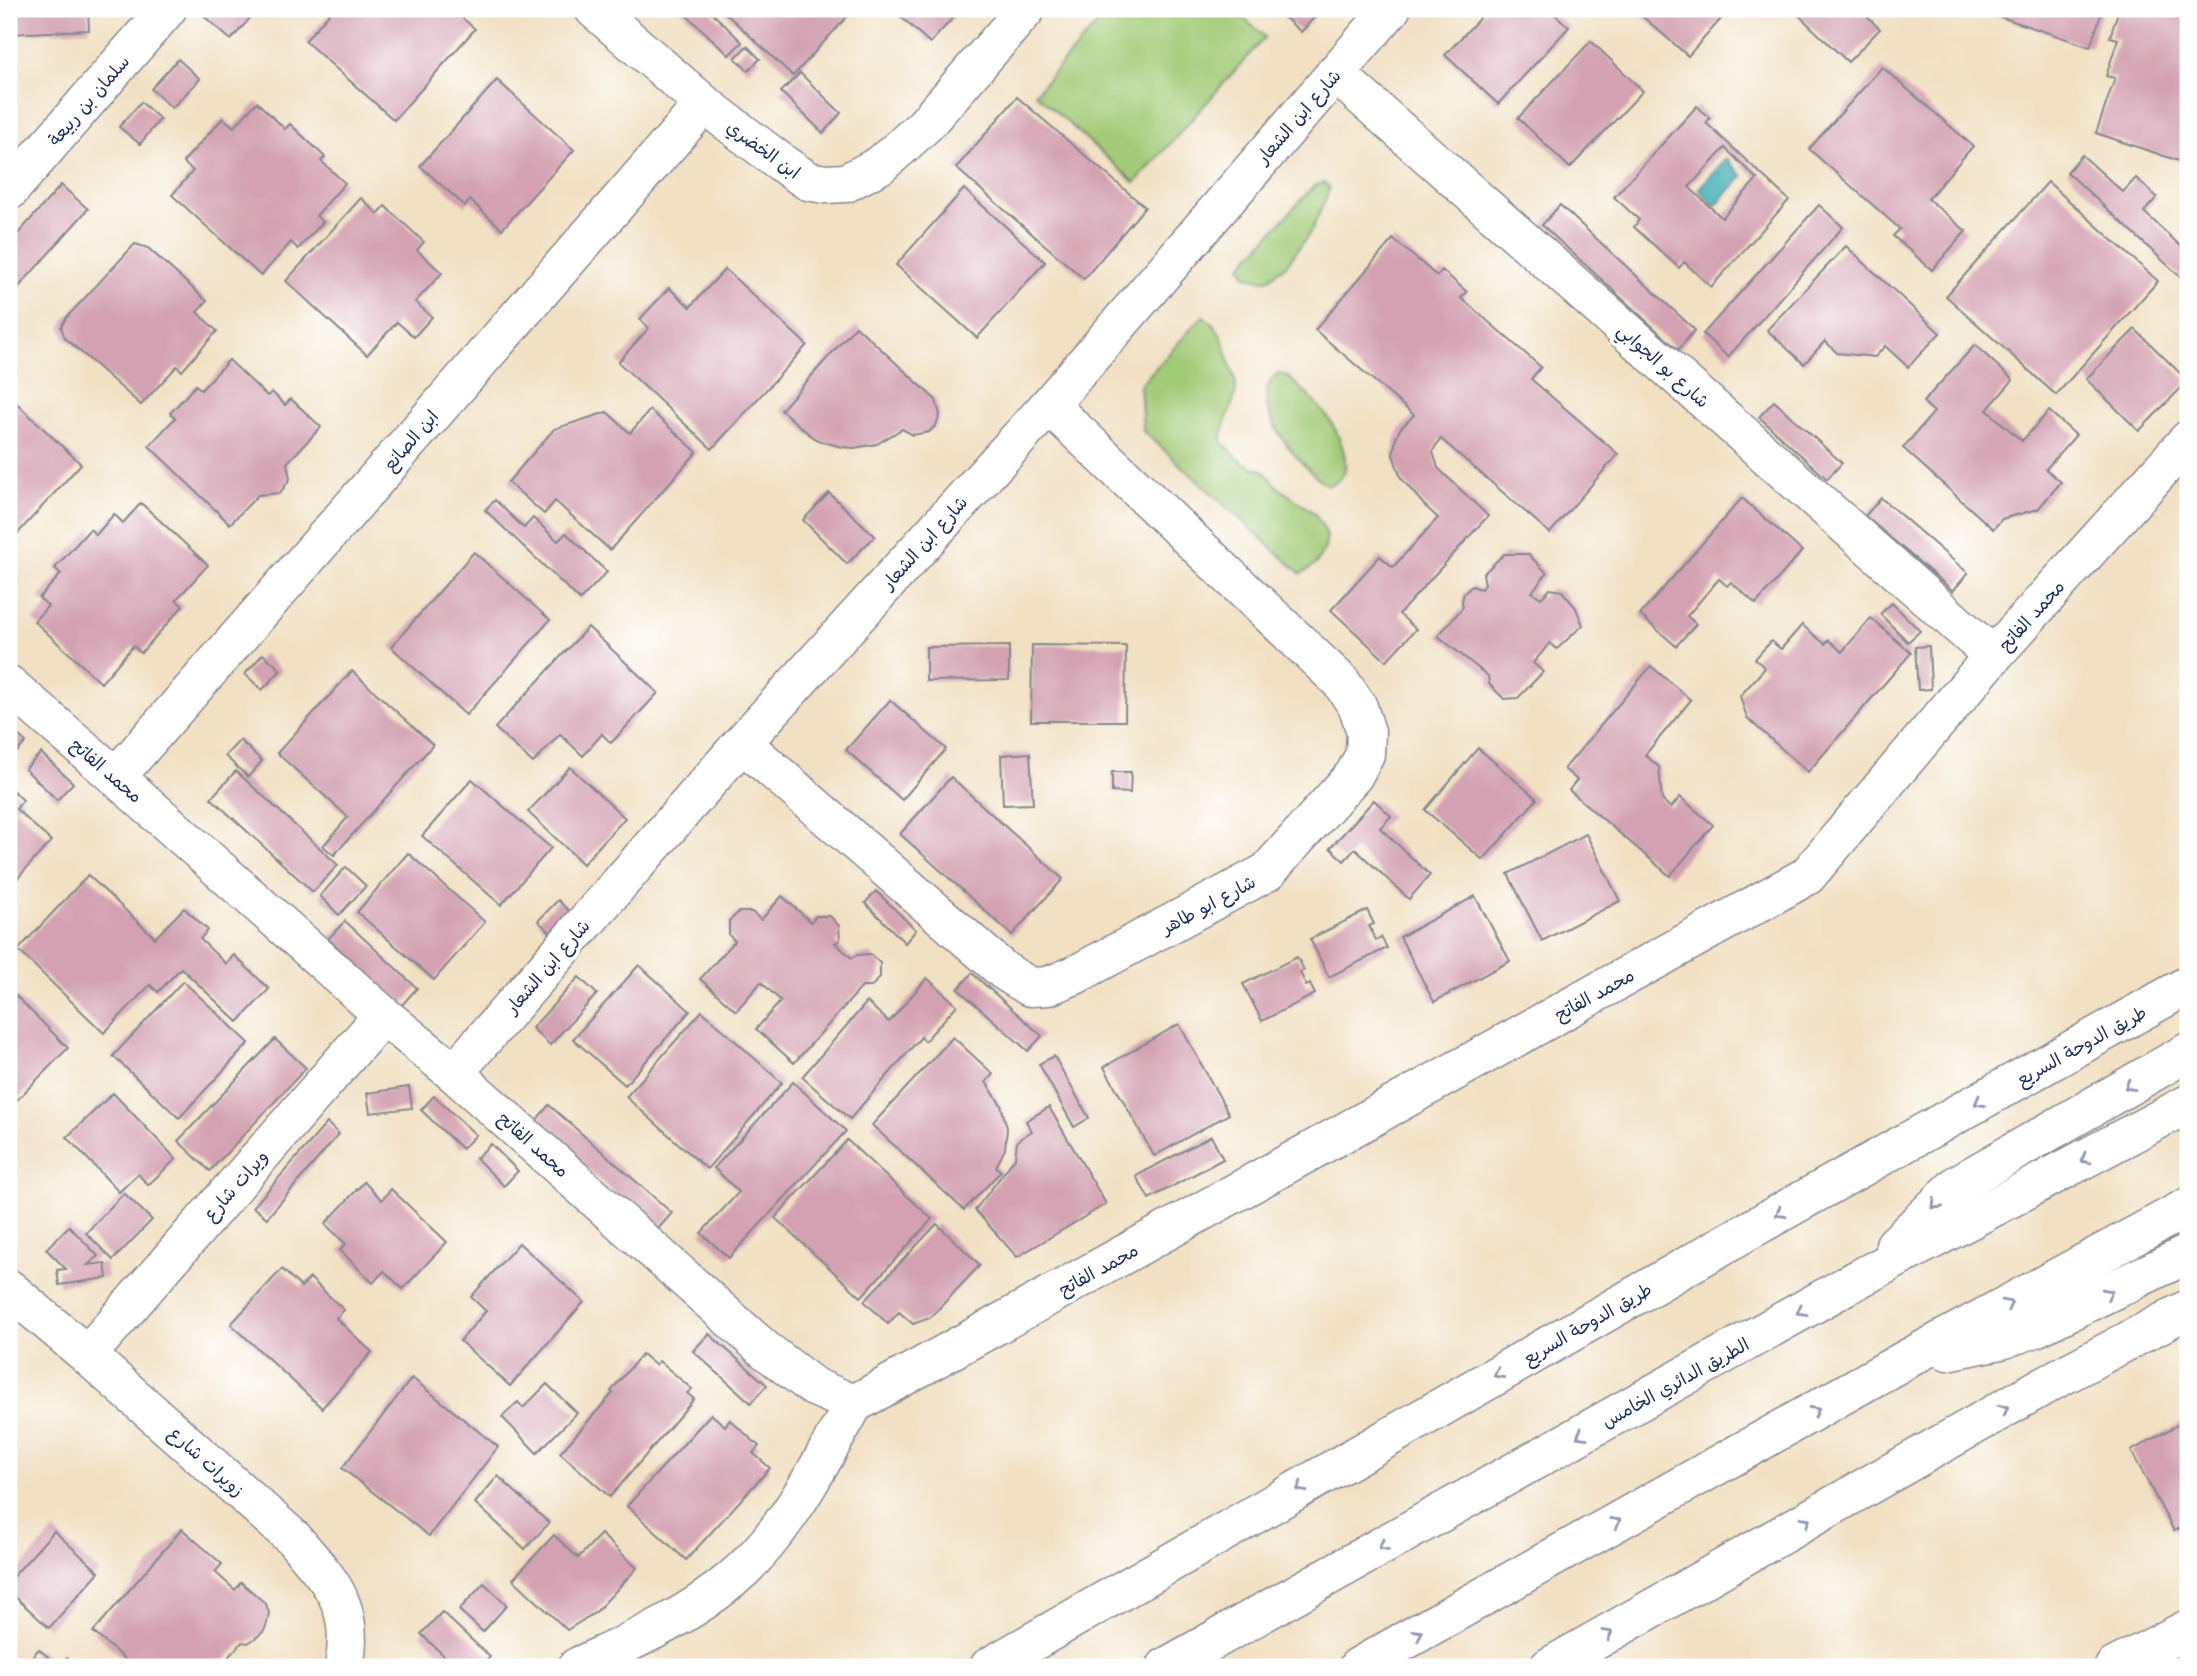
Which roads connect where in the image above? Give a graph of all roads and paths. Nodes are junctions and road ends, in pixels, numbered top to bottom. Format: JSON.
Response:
{"nodes":[{"id":1,"x":167,"y":9,"type":"edge"},
{"id":2,"x":594,"y":9,"type":"edge"},
{"id":3,"x":1026,"y":9,"type":"edge"},
{"id":4,"x":1391,"y":9,"type":"edge"},
{"id":5,"x":1335,"y":73,"type":"junction"},
{"id":6,"x":704,"y":104,"type":"junction"},
{"id":7,"x":9,"y":191,"type":"edge"},
{"id":8,"x":1049,"y":405,"type":"junction"},
{"id":9,"x":2188,"y":440,"type":"edge"},
{"id":10,"x":1993,"y":656,"type":"junction"},
{"id":11,"x":9,"y":685,"type":"edge"},
{"id":12,"x":742,"y":744,"type":"junction"},
{"id":13,"x":116,"y":777,"type":"junction"},
{"id":14,"x":2188,"y":985,"type":"edge"},
{"id":15,"x":383,"y":1015,"type":"junction"},
{"id":16,"x":2188,"y":1052,"type":"edge"},
{"id":17,"x":454,"y":1073,"type":"junction"},
{"id":18,"x":2188,"y":1104,"type":"edge"},
{"id":19,"x":2188,"y":1207,"type":"edge"},
{"id":20,"x":2188,"y":1254,"type":"edge"},
{"id":21,"x":1860,"y":1278,"type":"junction"},
{"id":22,"x":9,"y":1289,"type":"edge"},
{"id":23,"x":2188,"y":1309,"type":"edge"},
{"id":24,"x":87,"y":1354,"type":"junction"},
{"id":25,"x":1905,"y":1360,"type":"junction"},
{"id":26,"x":854,"y":1404,"type":"junction"},
{"id":27,"x":2188,"y":1629,"type":"edge"},
{"id":28,"x":344,"y":1667,"type":"edge"},
{"id":29,"x":577,"y":1667,"type":"edge"},
{"id":30,"x":989,"y":1667,"type":"edge"},
{"id":31,"x":1166,"y":1667,"type":"edge"},
{"id":32,"x":1359,"y":1667,"type":"edge"},
{"id":33,"x":1549,"y":1667,"type":"edge"},
{"id":34,"x":2114,"y":1667,"type":"edge"}],
"edges":[{"from":1,"to":7,"type":"main road","name":"سلمان بن ربيعة"},
{"from":2,"to":6,"type":"main road","name":"ابن الخضري"},
{"from":3,"to":6,"type":"main road","name":"ابن الخضري"},
{"from":4,"to":5,"type":"main road","name":"شارع ابن الشعار"},
{"from":5,"to":8,"type":"main road","name":"شارع ابن الشعار"},
{"from":5,"to":10,"type":"main road","name":"شارع بو الجوابي"},
{"from":6,"to":13,"type":"main road","name":"ابن الصانع"},
{"from":8,"to":12,"type":"main road","name":"شارع ابن الشعار"},
{"from":8,"to":12,"type":"main road","name":"شارع ابو طاهر"},
{"from":9,"to":10,"type":"main road","name":"محمد الفاتح"},
{"from":10,"to":26,"type":"main road","name":"محمد الفاتح"},
{"from":11,"to":13,"type":"main road","name":"محمد الفاتح"},
{"from":12,"to":17,"type":"main road","name":"شارع ابن الشعار"},
{"from":13,"to":15,"type":"main road","name":"محمد الفاتح"},
{"from":14,"to":30,"type":"main road","name":"طريق الدوحة السريع","one_way":true},
{"from":15,"to":17,"type":"main road","name":"محمد الفاتح"},
{"from":15,"to":24,"type":"main road","name":"ويرات شارع"},
{"from":16,"to":21,"type":"main road","one_way":true},
{"from":17,"to":26,"type":"main road","name":"محمد الفاتح"},
{"from":18,"to":21,"type":"main road","name":"الطريق الدائري الخامس","one_way":true},
{"from":25,"to":19,"type":"main road","one_way":true},
{"from":25,"to":20,"type":"main road","one_way":true},
{"from":21,"to":31,"type":"main road","name":"الطريق الدائري الخامس","one_way":true},
{"from":22,"to":24,"type":"main road","name":"زويرات شارع"},
{"from":33,"to":23,"type":"main road","one_way":true},
{"from":24,"to":28,"type":"main road","name":"زويرات شارع"},
{"from":32,"to":25,"type":"main road","one_way":true},
{"from":26,"to":29,"type":"main road"},
{"from":27,"to":34,"type":"main road"}]}
